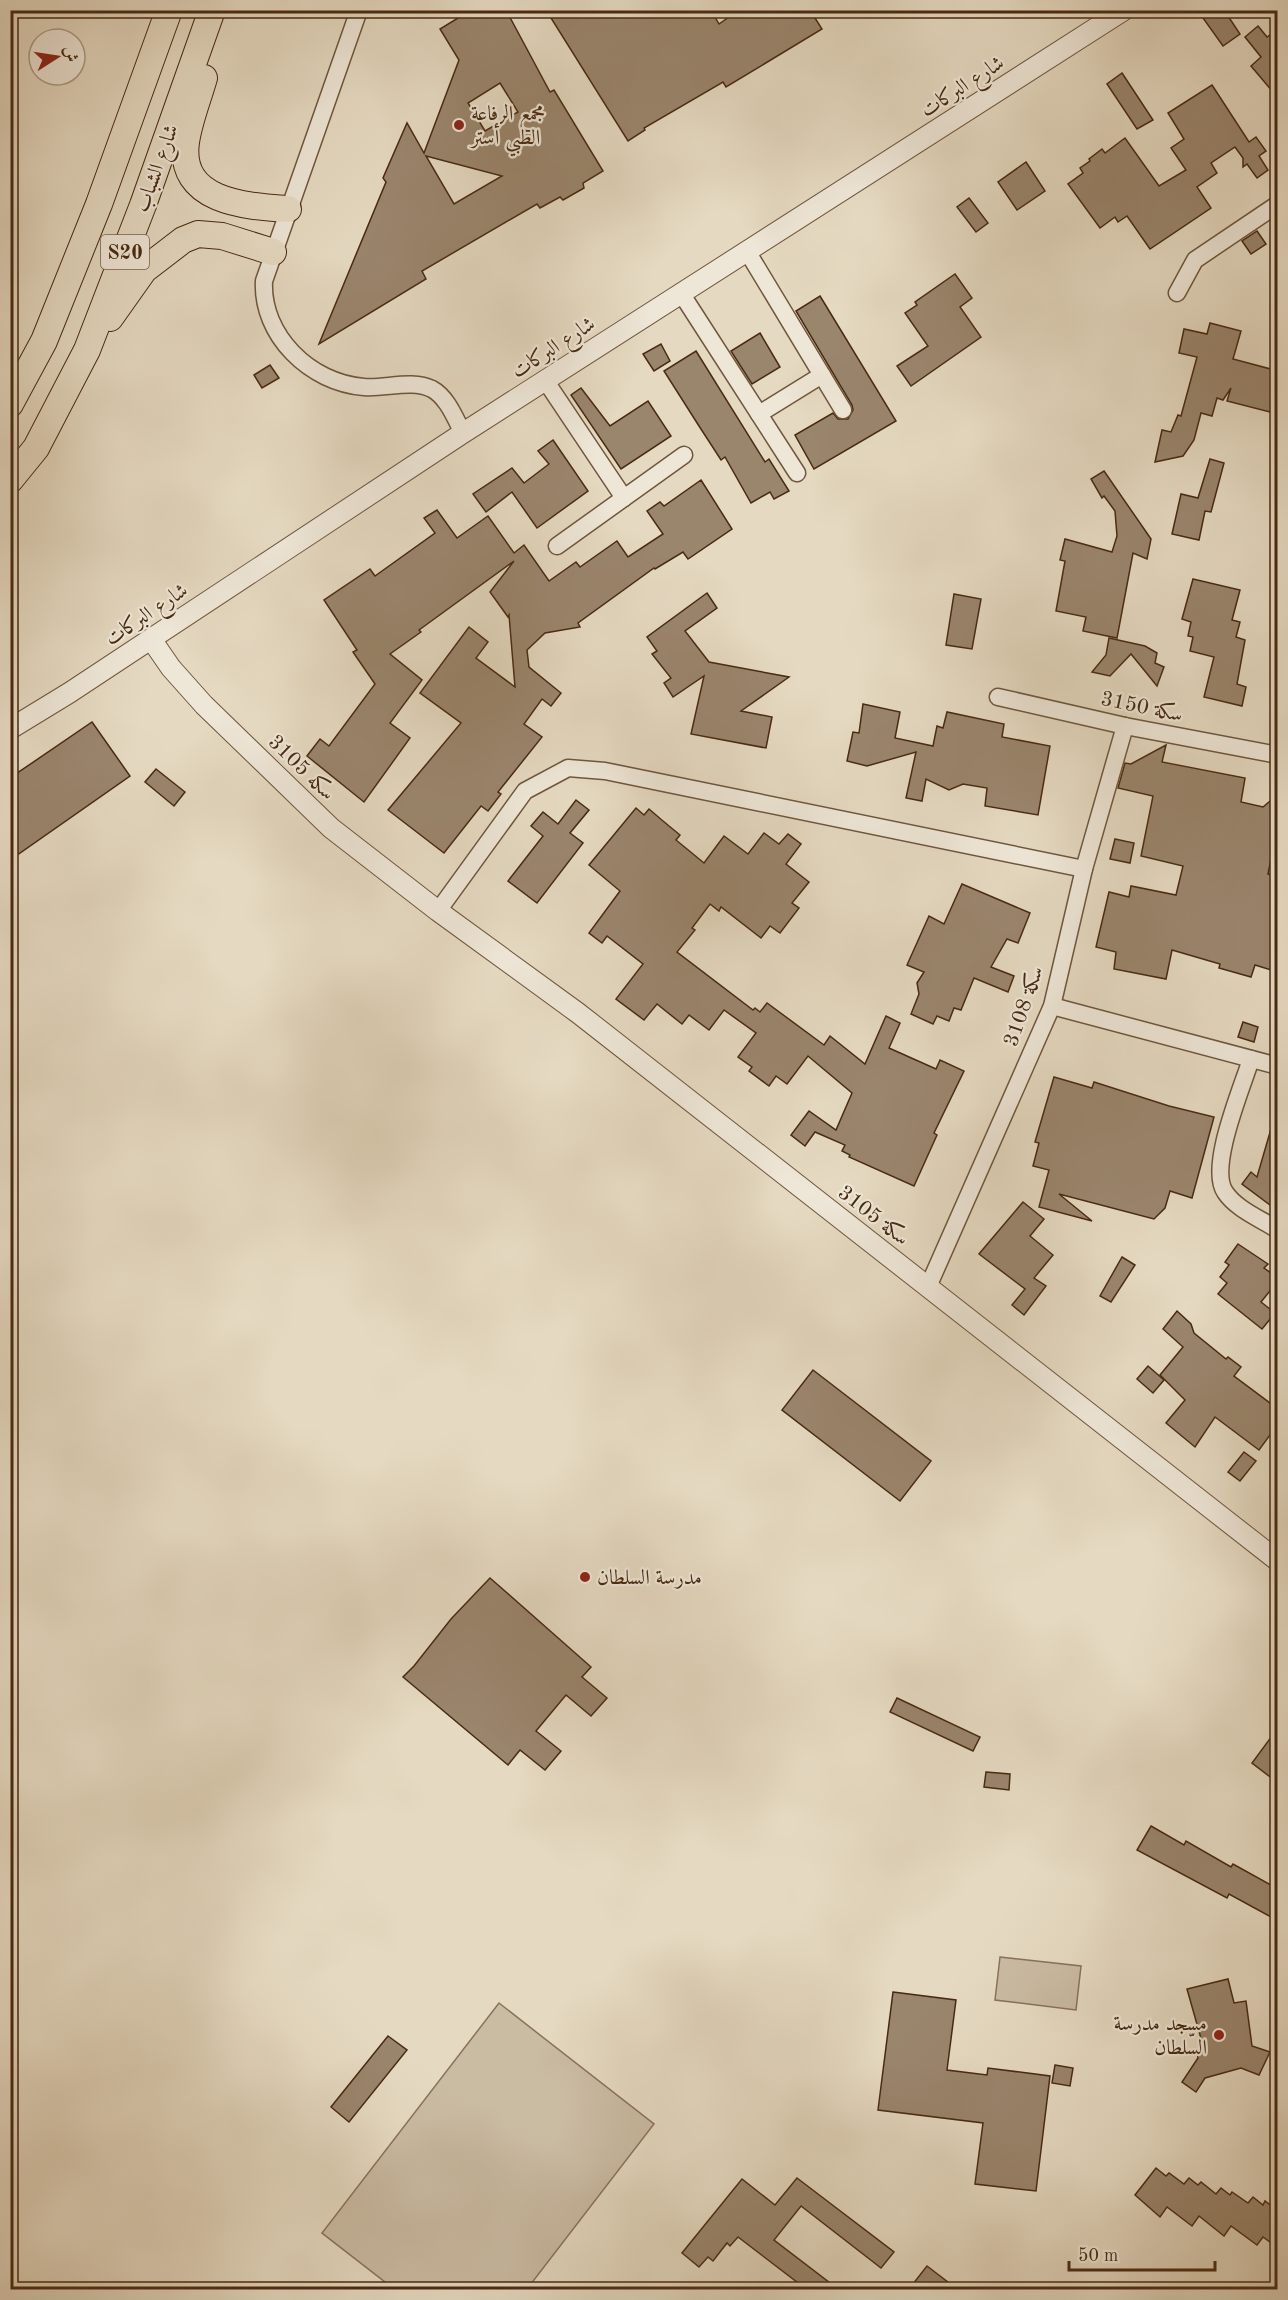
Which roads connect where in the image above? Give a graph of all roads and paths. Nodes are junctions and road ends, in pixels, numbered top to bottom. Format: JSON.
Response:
{"nodes":[{"id":1,"x":169,"y":10,"type":"edge"},
{"id":2,"x":212,"y":10,"type":"edge"},
{"id":3,"x":222,"y":10,"type":"edge"},
{"id":4,"x":359,"y":10,"type":"edge"},
{"id":5,"x":1124,"y":10,"type":"edge"},
{"id":6,"x":1278,"y":204,"type":"edge"},
{"id":7,"x":288,"y":209,"type":"junction"},
{"id":8,"x":747,"y":251,"type":"junction"},
{"id":9,"x":273,"y":252,"type":"junction"},
{"id":10,"x":681,"y":293,"type":"junction"},
{"id":11,"x":1177,"y":293,"type":"dead end"},
{"id":12,"x":87,"y":350,"type":"junction"},
{"id":13,"x":822,"y":375,"type":"junction"},
{"id":14,"x":545,"y":380,"type":"junction"},
{"id":15,"x":10,"y":404,"type":"edge"},
{"id":16,"x":843,"y":410,"type":"dead end"},
{"id":17,"x":759,"y":414,"type":"junction"},
{"id":18,"x":463,"y":433,"type":"junction"},
{"id":19,"x":684,"y":455,"type":"dead end"},
{"id":20,"x":797,"y":473,"type":"dead end"},
{"id":21,"x":10,"y":480,"type":"edge"},
{"id":22,"x":624,"y":498,"type":"junction"},
{"id":23,"x":557,"y":546,"type":"dead end"},
{"id":24,"x":151,"y":639,"type":"junction"},
{"id":25,"x":998,"y":697,"type":"dead end"},
{"id":26,"x":1125,"y":726,"type":"junction"},
{"id":27,"x":10,"y":729,"type":"edge"},
{"id":28,"x":1278,"y":755,"type":"edge"},
{"id":29,"x":1084,"y":869,"type":"junction"},
{"id":30,"x":438,"y":911,"type":"junction"},
{"id":31,"x":1052,"y":1006,"type":"junction"},
{"id":32,"x":1251,"y":1059,"type":"junction"},
{"id":33,"x":1278,"y":1066,"type":"edge"},
{"id":34,"x":1278,"y":1230,"type":"edge"},
{"id":35,"x":928,"y":1287,"type":"junction"},
{"id":36,"x":1278,"y":1561,"type":"edge"}],
"edges":[{"from":1,"to":15,"type":"main road","name":"شارع الشباب","number":"S20"},
{"from":2,"to":12,"type":"main road","name":"شارع الشباب","number":"S20"},
{"from":3,"to":7,"type":"main road"},
{"from":4,"to":7,"type":"street"},
{"from":5,"to":8,"type":"street","name":"شارع البركات"},
{"from":6,"to":11,"type":"street"},
{"from":7,"to":9,"type":"street"},
{"from":8,"to":10,"type":"street","name":"شارع البركات"},
{"from":8,"to":13,"type":"street"},
{"from":9,"to":12,"type":"main road"},
{"from":9,"to":18,"type":"street"},
{"from":10,"to":14,"type":"street","name":"شارع البركات"},
{"from":10,"to":17,"type":"street"},
{"from":12,"to":21,"type":"main road","name":"شارع الشباب","number":"S20"},
{"from":13,"to":16,"type":"street"},
{"from":13,"to":17,"type":"street"},
{"from":14,"to":18,"type":"street","name":"شارع البركات"},
{"from":14,"to":22,"type":"street"},
{"from":17,"to":20,"type":"street"},
{"from":18,"to":24,"type":"street","name":"شارع البركات"},
{"from":19,"to":22,"type":"street"},
{"from":22,"to":23,"type":"street"},
{"from":24,"to":27,"type":"street","name":"شارع البركات"},
{"from":24,"to":30,"type":"street","name":"سكه 3105"},
{"from":25,"to":26,"type":"street","name":"سكة 3150"},
{"from":26,"to":28,"type":"street","name":"سكة 3150"},
{"from":26,"to":29,"type":"street","name":"سكة 3108"},
{"from":29,"to":30,"type":"street"},
{"from":29,"to":31,"type":"street","name":"سكة 3108"},
{"from":30,"to":35,"type":"street","name":"سكة 3105"},
{"from":31,"to":32,"type":"street"},
{"from":31,"to":35,"type":"street","name":"سكة 3108"},
{"from":32,"to":33,"type":"street"},
{"from":32,"to":34,"type":"street"},
{"from":35,"to":36,"type":"street","name":"سكة 3105"}]}
